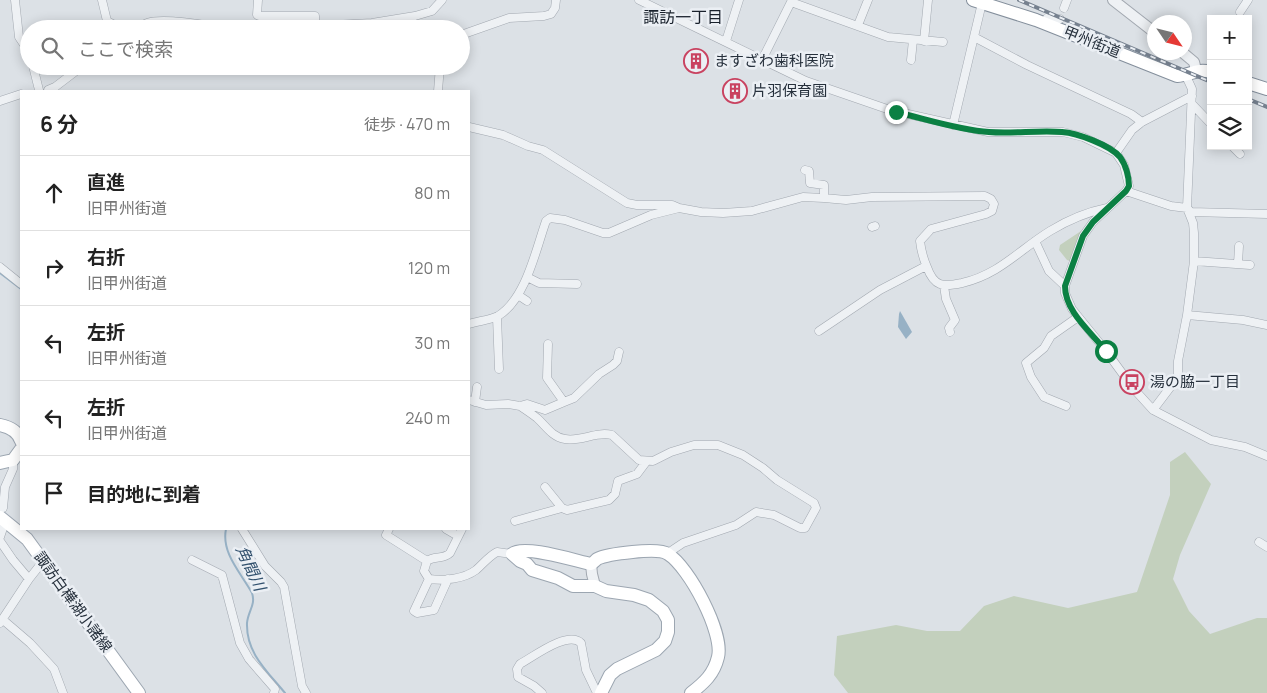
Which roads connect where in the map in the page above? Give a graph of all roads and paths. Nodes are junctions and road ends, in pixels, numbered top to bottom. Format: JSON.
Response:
{"nodes":[{"id":1,"x":15,"y":0,"type":"edge"},
{"id":2,"x":102,"y":0,"type":"edge"},
{"id":3,"x":258,"y":0,"type":"edge"},
{"id":4,"x":442,"y":0,"type":"edge"},
{"id":5,"x":556,"y":0,"type":"edge"},
{"id":6,"x":639,"y":0,"type":"edge"},
{"id":7,"x":739,"y":0,"type":"edge"},
{"id":8,"x":782,"y":0,"type":"edge"},
{"id":9,"x":868,"y":0,"type":"edge"},
{"id":10,"x":928,"y":0,"type":"edge"},
{"id":11,"x":1113,"y":0,"type":"edge"},
{"id":12,"x":1248,"y":0,"type":"edge"},
{"id":13,"x":978,"y":1,"type":"edge"},
{"id":14,"x":791,"y":2,"type":"edge"},
{"id":15,"x":1240,"y":12,"type":"dead end"},
{"id":16,"x":1060,"y":19,"type":"dead end"},
{"id":17,"x":107,"y":20,"type":"edge"},
{"id":18,"x":314,"y":20,"type":"edge"},
{"id":19,"x":394,"y":20,"type":"edge"},
{"id":20,"x":1036,"y":20,"type":"junction"},
{"id":21,"x":858,"y":25,"type":"junction"},
{"id":22,"x":1147,"y":27,"type":"edge"},
{"id":23,"x":470,"y":32,"type":"edge"},
{"id":24,"x":974,"y":38,"type":"junction"},
{"id":25,"x":20,"y":40,"type":"edge"},
{"id":26,"x":913,"y":40,"type":"junction"},
{"id":27,"x":726,"y":41,"type":"junction"},
{"id":28,"x":924,"y":41,"type":"junction"},
{"id":29,"x":943,"y":42,"type":"dead end"},
{"id":30,"x":762,"y":58,"type":"junction"},
{"id":31,"x":911,"y":60,"type":"dead end"},
{"id":32,"x":1192,"y":60,"type":"edge"},
{"id":33,"x":1207,"y":72,"type":"edge"},
{"id":34,"x":1191,"y":73,"type":"junction"},
{"id":35,"x":34,"y":75,"type":"edge"},
{"id":36,"x":71,"y":75,"type":"edge"},
{"id":37,"x":439,"y":77,"type":"edge"},
{"id":38,"x":1252,"y":84,"type":"edge"},
{"id":39,"x":1267,"y":89,"type":"edge"},
{"id":40,"x":37,"y":90,"type":"edge"},
{"id":41,"x":48,"y":90,"type":"edge"},
{"id":42,"x":438,"y":90,"type":"edge"},
{"id":43,"x":20,"y":94,"type":"edge"},
{"id":44,"x":1192,"y":96,"type":"junction"},
{"id":45,"x":0,"y":101,"type":"edge"},
{"id":46,"x":1193,"y":105,"type":"junction"},
{"id":47,"x":1207,"y":120,"type":"edge"},
{"id":48,"x":1142,"y":122,"type":"junction"},
{"id":49,"x":953,"y":125,"type":"junction"},
{"id":50,"x":470,"y":127,"type":"edge"},
{"id":51,"x":1236,"y":150,"type":"edge"},
{"id":52,"x":1116,"y":153,"type":"junction"},
{"id":53,"x":1240,"y":154,"type":"dead end"},
{"id":54,"x":805,"y":170,"type":"dead end"},
{"id":55,"x":1126,"y":191,"type":"junction"},
{"id":56,"x":824,"y":198,"type":"junction"},
{"id":57,"x":679,"y":208,"type":"junction"},
{"id":58,"x":1107,"y":208,"type":"junction"},
{"id":59,"x":1187,"y":208,"type":"junction"},
{"id":60,"x":1267,"y":214,"type":"edge"},
{"id":61,"x":1035,"y":241,"type":"junction"},
{"id":62,"x":1239,"y":246,"type":"dead end"},
{"id":63,"x":1194,"y":261,"type":"junction"},
{"id":64,"x":1238,"y":264,"type":"junction"},
{"id":65,"x":1250,"y":265,"type":"dead end"},
{"id":66,"x":926,"y":266,"type":"junction"},
{"id":67,"x":0,"y":268,"type":"edge"},
{"id":68,"x":527,"y":276,"type":"junction"},
{"id":69,"x":20,"y":283,"type":"edge"},
{"id":70,"x":577,"y":284,"type":"dead end"},
{"id":71,"x":944,"y":286,"type":"junction"},
{"id":72,"x":1065,"y":286,"type":"junction"},
{"id":73,"x":518,"y":295,"type":"junction"},
{"id":74,"x":527,"y":300,"type":"dead end"},
{"id":75,"x":1187,"y":315,"type":"junction"},
{"id":76,"x":497,"y":317,"type":"junction"},
{"id":77,"x":1078,"y":317,"type":"junction"},
{"id":78,"x":470,"y":324,"type":"edge"},
{"id":79,"x":1267,"y":325,"type":"edge"},
{"id":80,"x":819,"y":331,"type":"dead end"},
{"id":81,"x":950,"y":332,"type":"dead end"},
{"id":82,"x":548,"y":344,"type":"dead end"},
{"id":83,"x":618,"y":352,"type":"dead end"},
{"id":84,"x":499,"y":369,"type":"dead end"},
{"id":85,"x":477,"y":387,"type":"dead end"},
{"id":86,"x":472,"y":401,"type":"edge"},
{"id":87,"x":564,"y":402,"type":"junction"},
{"id":88,"x":520,"y":406,"type":"junction"},
{"id":89,"x":1066,"y":406,"type":"dead end"},
{"id":90,"x":1153,"y":410,"type":"junction"},
{"id":91,"x":0,"y":425,"type":"edge"},
{"id":92,"x":20,"y":439,"type":"edge"},
{"id":93,"x":20,"y":450,"type":"edge"},
{"id":94,"x":1267,"y":456,"type":"edge"},
{"id":95,"x":13,"y":460,"type":"junction"},
{"id":96,"x":646,"y":462,"type":"junction"},
{"id":97,"x":0,"y":463,"type":"edge"},
{"id":98,"x":545,"y":487,"type":"dead end"},
{"id":99,"x":562,"y":508,"type":"junction"},
{"id":100,"x":0,"y":509,"type":"edge"},
{"id":101,"x":2,"y":521,"type":"edge"},
{"id":102,"x":515,"y":521,"type":"dead end"},
{"id":103,"x":243,"y":530,"type":"edge"},
{"id":104,"x":388,"y":530,"type":"edge"},
{"id":105,"x":460,"y":532,"type":"edge"},
{"id":106,"x":0,"y":539,"type":"edge"},
{"id":107,"x":1259,"y":542,"type":"dead end"},
{"id":108,"x":1267,"y":547,"type":"edge"},
{"id":109,"x":668,"y":553,"type":"junction"},
{"id":110,"x":512,"y":554,"type":"junction"},
{"id":111,"x":44,"y":560,"type":"junction"},
{"id":112,"x":192,"y":560,"type":"dead end"},
{"id":113,"x":428,"y":561,"type":"junction"},
{"id":114,"x":591,"y":564,"type":"junction"},
{"id":115,"x":430,"y":578,"type":"junction"},
{"id":116,"x":29,"y":579,"type":"junction"},
{"id":117,"x":448,"y":579,"type":"junction"},
{"id":118,"x":595,"y":586,"type":"junction"},
{"id":119,"x":1,"y":621,"type":"edge"},
{"id":120,"x":63,"y":693,"type":"edge"},
{"id":121,"x":139,"y":693,"type":"edge"},
{"id":122,"x":274,"y":693,"type":"edge"},
{"id":123,"x":306,"y":693,"type":"edge"},
{"id":124,"x":542,"y":693,"type":"edge"},
{"id":125,"x":599,"y":693,"type":"edge"},
{"id":126,"x":691,"y":693,"type":"edge"}],
"edges":[{"from":1,"to":25,"type":"street"},
{"from":2,"to":17,"type":"street"},
{"from":3,"to":18,"type":"street"},
{"from":4,"to":19,"type":"street"},
{"from":5,"to":23,"type":"street"},
{"from":6,"to":27,"type":"street"},
{"from":7,"to":27,"type":"street"},
{"from":8,"to":14,"type":"street"},
{"from":9,"to":21,"type":"street"},
{"from":10,"to":28,"type":"street"},
{"from":11,"to":22,"type":"street"},
{"from":12,"to":15,"type":"street"},
{"from":13,"to":20,"type":"main road","name":"甲州街道"},
{"from":13,"to":24,"type":"street"},
{"from":14,"to":21,"type":"street"},
{"from":14,"to":30,"type":"street"},
{"from":16,"to":20,"type":"street"},
{"from":20,"to":34,"type":"main road","name":"甲州街道"},
{"from":21,"to":26,"type":"street"},
{"from":24,"to":48,"type":"street"},
{"from":24,"to":49,"type":"street"},
{"from":26,"to":28,"type":"street"},
{"from":26,"to":31,"type":"street"},
{"from":27,"to":30,"type":"street"},
{"from":28,"to":29,"type":"street"},
{"from":30,"to":49,"type":"street"},
{"from":32,"to":34,"type":"street"},
{"from":33,"to":34,"type":"main road","name":"甲州街道"},
{"from":34,"to":44,"type":"street"},
{"from":35,"to":40,"type":"street"},
{"from":36,"to":41,"type":"street"},
{"from":37,"to":42,"type":"street"},
{"from":38,"to":39,"type":"main road"},
{"from":43,"to":45,"type":"street"},
{"from":44,"to":46,"type":"street"},
{"from":44,"to":48,"type":"street"},
{"from":46,"to":47,"type":"street"},
{"from":46,"to":59,"type":"street"},
{"from":48,"to":52,"type":"street"},
{"from":49,"to":52,"type":"street"},
{"from":50,"to":57,"type":"street"},
{"from":51,"to":53,"type":"street"},
{"from":52,"to":55,"type":"street"},
{"from":54,"to":56,"type":"street"},
{"from":55,"to":58,"type":"street"},
{"from":55,"to":59,"type":"street"},
{"from":56,"to":57,"type":"street"},
{"from":56,"to":66,"type":"street"},
{"from":57,"to":68,"type":"street"},
{"from":58,"to":61,"type":"street"},
{"from":58,"to":72,"type":"street"},
{"from":59,"to":60,"type":"street"},
{"from":59,"to":63,"type":"street"},
{"from":61,"to":71,"type":"street"},
{"from":61,"to":72,"type":"street"},
{"from":62,"to":64,"type":"street"},
{"from":63,"to":64,"type":"street"},
{"from":63,"to":75,"type":"street"},
{"from":64,"to":65,"type":"street"},
{"from":66,"to":71,"type":"street"},
{"from":66,"to":80,"type":"street"},
{"from":67,"to":69,"type":"street"},
{"from":68,"to":70,"type":"street"},
{"from":68,"to":73,"type":"street"},
{"from":71,"to":81,"type":"street"},
{"from":72,"to":77,"type":"street"},
{"from":73,"to":74,"type":"street"},
{"from":73,"to":76,"type":"street"},
{"from":75,"to":79,"type":"street"},
{"from":75,"to":90,"type":"street"},
{"from":76,"to":78,"type":"street"},
{"from":76,"to":84,"type":"street"},
{"from":77,"to":89,"type":"street"},
{"from":77,"to":90,"type":"street"},
{"from":82,"to":87,"type":"street"},
{"from":83,"to":87,"type":"street"},
{"from":85,"to":86,"type":"street"},
{"from":86,"to":88,"type":"street"},
{"from":87,"to":88,"type":"street"},
{"from":88,"to":96,"type":"street"},
{"from":90,"to":94,"type":"street"},
{"from":91,"to":92,"type":"main road"},
{"from":93,"to":95,"type":"main road"},
{"from":95,"to":97,"type":"main road"},
{"from":95,"to":100,"type":"street"},
{"from":96,"to":99,"type":"street"},
{"from":96,"to":109,"type":"street"},
{"from":98,"to":99,"type":"street"},
{"from":99,"to":102,"type":"street"},
{"from":101,"to":106,"type":"street"},
{"from":101,"to":111,"type":"main road","name":"諏訪白樺湖小諸線"},
{"from":103,"to":123,"type":"street"},
{"from":104,"to":113,"type":"street"},
{"from":105,"to":113,"type":"street"},
{"from":106,"to":116,"type":"street"},
{"from":107,"to":108,"type":"street"},
{"from":109,"to":114,"type":"main road"},
{"from":109,"to":126,"type":"main road"},
{"from":110,"to":114,"type":"main road"},
{"from":110,"to":117,"type":"street"},
{"from":110,"to":118,"type":"main road"},
{"from":111,"to":116,"type":"street"},
{"from":111,"to":121,"type":"main road","name":"諏訪白樺湖小諸線"},
{"from":112,"to":122,"type":"street"},
{"from":113,"to":115,"type":"street"},
{"from":114,"to":118,"type":"street"},
{"from":115,"to":117,"type":"street"},
{"from":115,"to":117,"type":"street"},
{"from":116,"to":119,"type":"street"},
{"from":118,"to":125,"type":"main road"},
{"from":119,"to":120,"type":"street"},
{"from":124,"to":125,"type":"street"}]}
